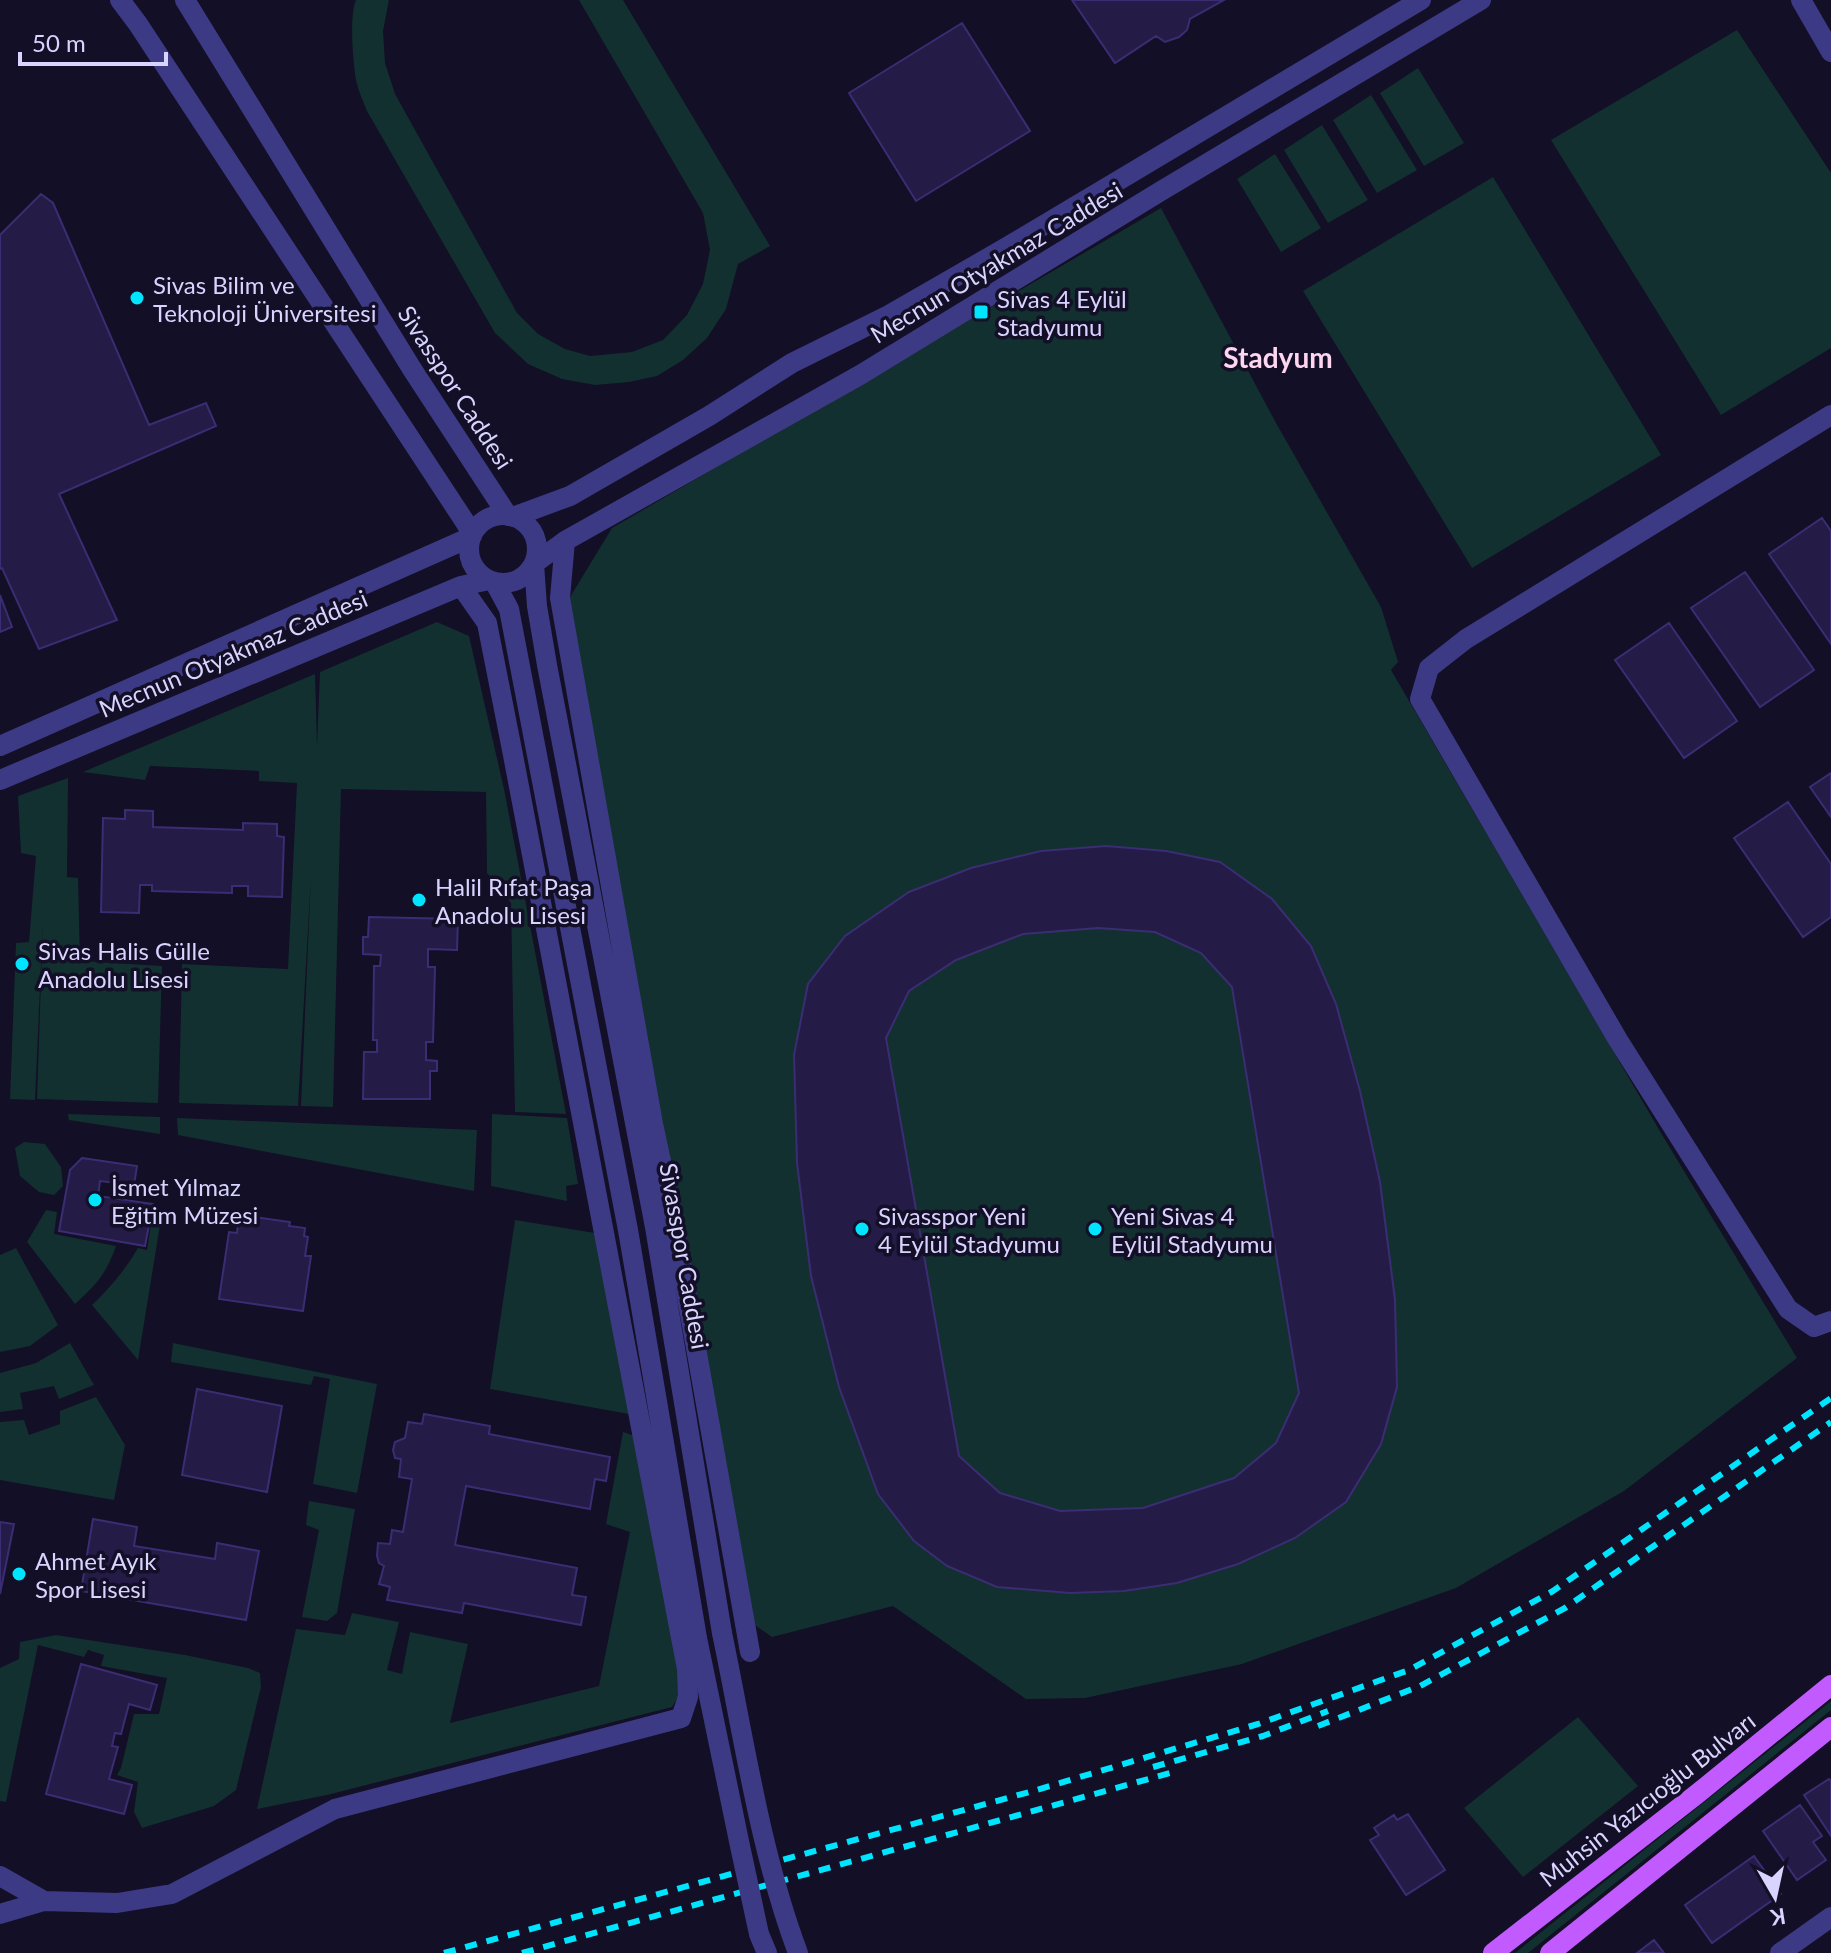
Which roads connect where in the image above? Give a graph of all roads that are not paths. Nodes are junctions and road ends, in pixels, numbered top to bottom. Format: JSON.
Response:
{"nodes":[{"id":1,"x":120,"y":0,"type":"edge"},
{"id":2,"x":185,"y":0,"type":"edge"},
{"id":3,"x":1421,"y":0,"type":"edge"},
{"id":4,"x":1481,"y":0,"type":"edge"},
{"id":5,"x":1801,"y":0,"type":"edge"},
{"id":6,"x":1831,"y":52,"type":"edge"},
{"id":7,"x":1831,"y":415,"type":"edge"},
{"id":8,"x":511,"y":516,"type":"junction"},
{"id":9,"x":472,"y":536,"type":"junction"},
{"id":10,"x":565,"y":541,"type":"junction"},
{"id":11,"x":534,"y":564,"type":"junction"},
{"id":12,"x":492,"y":582,"type":"junction"},
{"id":13,"x":461,"y":586,"type":"junction"},
{"id":14,"x":0,"y":746,"type":"edge"},
{"id":15,"x":0,"y":780,"type":"edge"},
{"id":16,"x":1831,"y":1321,"type":"edge"},
{"id":17,"x":750,"y":1652,"type":"dead end"},
{"id":18,"x":1831,"y":1685,"type":"edge"},
{"id":19,"x":1831,"y":1727,"type":"edge"},
{"id":20,"x":0,"y":1876,"type":"edge"},
{"id":21,"x":44,"y":1901,"type":"junction"},
{"id":22,"x":0,"y":1914,"type":"edge"},
{"id":23,"x":1831,"y":1917,"type":"edge"},
{"id":24,"x":767,"y":1953,"type":"edge"},
{"id":25,"x":798,"y":1953,"type":"edge"},
{"id":26,"x":1493,"y":1953,"type":"edge"},
{"id":27,"x":1550,"y":1953,"type":"edge"},
{"id":28,"x":1780,"y":1953,"type":"edge"}],
"edges":[{"from":1,"to":9,"type":"street"},
{"from":2,"to":8,"type":"street","name":"Sivasspor Caddesi"},
{"from":3,"to":8,"type":"street","name":"Mecnun Otyakmaz Caddesi"},
{"from":4,"to":10,"type":"street","name":"Mecnun Otyakmaz Caddesi"},
{"from":5,"to":6,"type":"street"},
{"from":7,"to":16,"type":"street"},
{"from":8,"to":9,"type":"street"},
{"from":8,"to":11,"type":"street"},
{"from":9,"to":12,"type":"street"},
{"from":9,"to":14,"type":"street","name":"Mecnun Otyakmaz Caddesi"},
{"from":10,"to":11,"type":"street","name":"Mecnun Otyakmaz Caddesi"},
{"from":10,"to":17,"type":"street"},
{"from":11,"to":12,"type":"street"},
{"from":11,"to":25,"type":"street","name":"Sivasspor Caddesi","bridge":true},
{"from":12,"to":13,"type":"street","name":"Mecnun Otyakmaz Caddesi"},
{"from":12,"to":24,"type":"street","bridge":true},
{"from":13,"to":15,"type":"street","name":"Mecnun Otyakmaz Caddesi"},
{"from":13,"to":21,"type":"street"},
{"from":18,"to":26,"type":"main road","name":"Muhsin Yazıcıoğlu Bulvarı"},
{"from":19,"to":27,"type":"main road"},
{"from":20,"to":21,"type":"street"},
{"from":21,"to":22,"type":"street"},
{"from":23,"to":28,"type":"street"}]}
